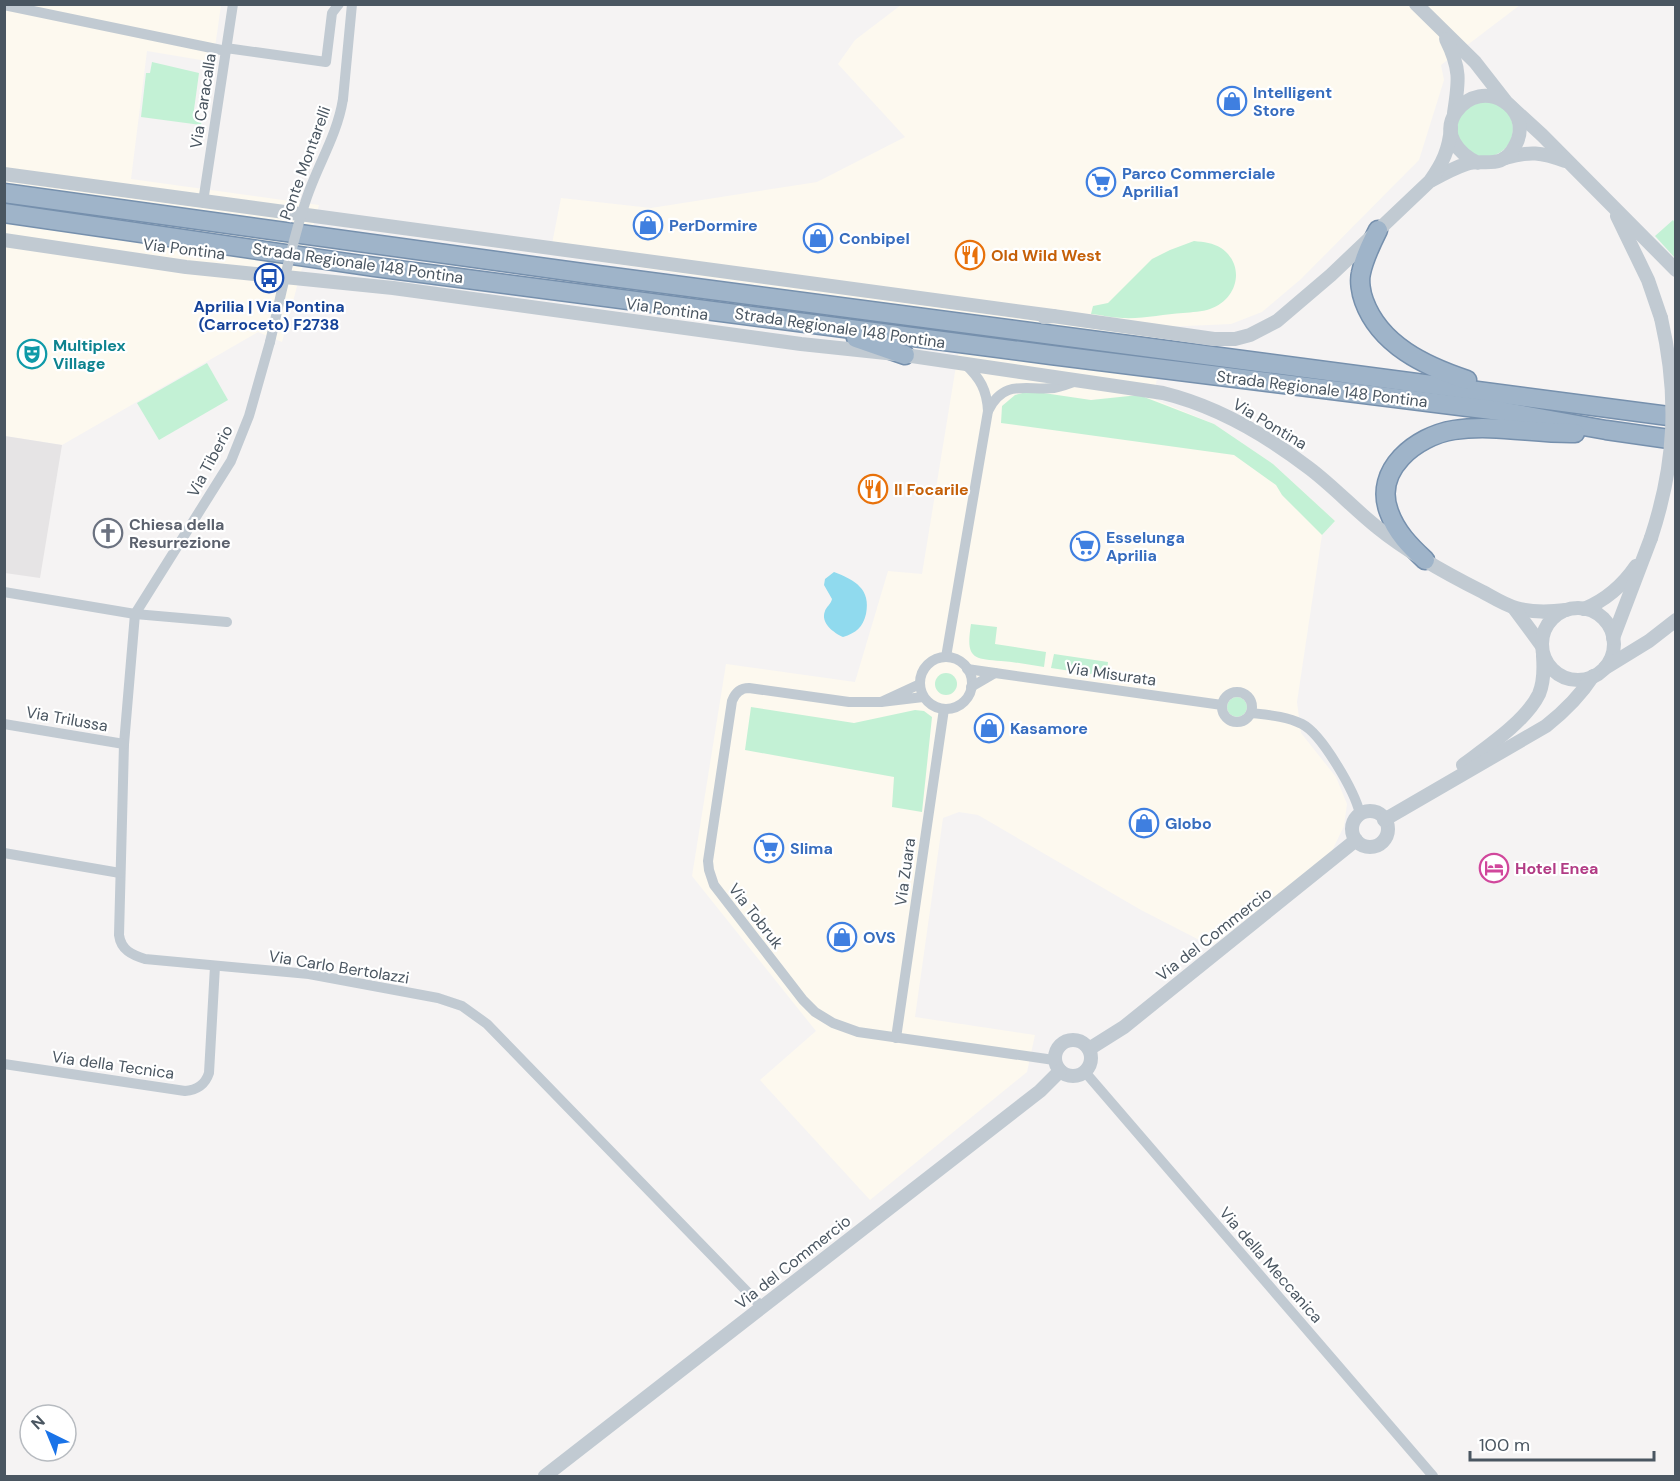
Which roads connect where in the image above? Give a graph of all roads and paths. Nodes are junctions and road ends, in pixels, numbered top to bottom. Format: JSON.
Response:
{"nodes":[{"id":1,"x":233,"y":4,"type":"edge"},
{"id":2,"x":339,"y":4,"type":"edge"},
{"id":3,"x":352,"y":4,"type":"edge"},
{"id":4,"x":1416,"y":4,"type":"edge"},
{"id":5,"x":4,"y":6,"type":"edge"},
{"id":6,"x":1441,"y":30,"type":"junction"},
{"id":7,"x":226,"y":50,"type":"junction"},
{"id":8,"x":1507,"y":103,"type":"junction"},
{"id":9,"x":1452,"y":122,"type":"junction"},
{"id":10,"x":1502,"y":159,"type":"junction"},
{"id":11,"x":1567,"y":162,"type":"junction"},
{"id":12,"x":1478,"y":163,"type":"junction"},
{"id":13,"x":4,"y":174,"type":"edge"},
{"id":14,"x":1430,"y":180,"type":"junction"},
{"id":15,"x":4,"y":193,"type":"edge"},
{"id":16,"x":202,"y":202,"type":"junction"},
{"id":17,"x":1611,"y":206,"type":"junction"},
{"id":18,"x":4,"y":213,"type":"edge"},
{"id":19,"x":1378,"y":230,"type":"junction"},
{"id":20,"x":4,"y":240,"type":"edge"},
{"id":21,"x":1676,"y":270,"type":"edge"},
{"id":22,"x":1053,"y":316,"type":"junction"},
{"id":23,"x":1030,"y":319,"type":"joint"},
{"id":24,"x":820,"y":325,"type":"junction"},
{"id":25,"x":975,"y":325,"type":"junction"},
{"id":26,"x":270,"y":342,"type":"joint"},
{"id":27,"x":905,"y":355,"type":"junction"},
{"id":28,"x":965,"y":364,"type":"junction"},
{"id":29,"x":1077,"y":381,"type":"junction"},
{"id":30,"x":1536,"y":397,"type":"junction"},
{"id":31,"x":988,"y":411,"type":"junction"},
{"id":32,"x":1676,"y":417,"type":"edge"},
{"id":33,"x":1606,"y":430,"type":"junction"},
{"id":34,"x":1676,"y":440,"type":"edge"},
{"id":35,"x":1651,"y":538,"type":"junction"},
{"id":36,"x":1425,"y":560,"type":"junction"},
{"id":37,"x":4,"y":592,"type":"edge"},
{"id":38,"x":1514,"y":608,"type":"junction"},
{"id":39,"x":1584,"y":609,"type":"junction"},
{"id":40,"x":1566,"y":610,"type":"junction"},
{"id":41,"x":135,"y":614,"type":"junction"},
{"id":42,"x":1676,"y":620,"type":"edge"},
{"id":43,"x":227,"y":621,"type":"dead end"},
{"id":44,"x":1613,"y":638,"type":"junction"},
{"id":45,"x":1543,"y":650,"type":"junction"},
{"id":46,"x":946,"y":657,"type":"junction"},
{"id":47,"x":967,"y":669,"type":"junction"},
{"id":48,"x":1598,"y":672,"type":"junction"},
{"id":49,"x":995,"y":673,"type":"junction"},
{"id":50,"x":920,"y":684,"type":"junction"},
{"id":51,"x":971,"y":687,"type":"junction"},
{"id":52,"x":923,"y":697,"type":"junction"},
{"id":53,"x":881,"y":702,"type":"junction"},
{"id":54,"x":1222,"y":705,"type":"junction"},
{"id":55,"x":944,"y":710,"type":"junction"},
{"id":56,"x":1251,"y":713,"type":"junction"},
{"id":57,"x":4,"y":724,"type":"edge"},
{"id":58,"x":124,"y":744,"type":"junction"},
{"id":59,"x":1425,"y":795,"type":"junction"},
{"id":60,"x":1360,"y":814,"type":"junction"},
{"id":61,"x":1384,"y":820,"type":"junction"},
{"id":62,"x":1356,"y":840,"type":"junction"},
{"id":63,"x":4,"y":853,"type":"edge"},
{"id":64,"x":120,"y":873,"type":"junction"},
{"id":65,"x":215,"y":966,"type":"junction"},
{"id":66,"x":896,"y":1038,"type":"junction"},
{"id":67,"x":1089,"y":1049,"type":"junction"},
{"id":68,"x":4,"y":1065,"type":"edge"},
{"id":69,"x":1057,"y":1066,"type":"junction"},
{"id":70,"x":1085,"y":1072,"type":"junction"},
{"id":71,"x":762,"y":1307,"type":"junction"},
{"id":72,"x":546,"y":1476,"type":"edge"},
{"id":73,"x":1433,"y":1476,"type":"edge"}],
"edges":[{"from":1,"to":7,"type":"street","name":"Via Caracalla"},
{"from":2,"to":7,"type":"street"},
{"from":3,"to":26,"type":"street","name":"Ponte Montarelli","bridge":true},
{"from":4,"to":6,"type":"street"},
{"from":5,"to":7,"type":"street"},
{"from":6,"to":8,"type":"street"},
{"from":6,"to":9,"type":"street"},
{"from":7,"to":16,"type":"street","name":"Via Caracalla"},
{"from":8,"to":9,"type":"street"},
{"from":8,"to":10,"type":"street"},
{"from":8,"to":11,"type":"street"},
{"from":9,"to":12,"type":"street"},
{"from":9,"to":14,"type":"street"},
{"from":10,"to":11,"type":"street"},
{"from":10,"to":12,"type":"street"},
{"from":11,"to":17,"type":"street"},
{"from":12,"to":14,"type":"street"},
{"from":13,"to":16,"type":"street"},
{"from":14,"to":19,"type":"street"},
{"from":15,"to":25,"type":"highway","name":"Strada Regionale 148 Pontina"},
{"from":16,"to":22,"type":"street"},
{"from":17,"to":21,"type":"street"},
{"from":17,"to":35,"type":"street","bridge":true},
{"from":18,"to":24,"type":"highway","name":"Strada Regionale 148 Pontina"},
{"from":19,"to":22,"type":"street"},
{"from":19,"to":30,"type":"highway"},
{"from":20,"to":27,"type":"street","name":"Via Pontina"},
{"from":22,"to":23,"type":"street"},
{"from":23,"to":25,"type":"highway"},
{"from":24,"to":27,"type":"highway"},
{"from":24,"to":33,"type":"highway","name":"Strada Regionale 148 Pontina"},
{"from":25,"to":30,"type":"highway","name":"Strada Regionale 148 Pontina"},
{"from":26,"to":41,"type":"street","name":"Via Tiberio"},
{"from":27,"to":28,"type":"street","name":"Via Pontina"},
{"from":28,"to":29,"type":"street","name":"Via Pontina"},
{"from":28,"to":31,"type":"street"},
{"from":29,"to":31,"type":"street"},
{"from":29,"to":36,"type":"street","name":"Via Pontina"},
{"from":30,"to":32,"type":"highway","name":"Strada Regionale 148 Pontina"},
{"from":31,"to":46,"type":"street"},
{"from":33,"to":34,"type":"highway","name":"Strada Regionale 148 Pontina"},
{"from":33,"to":36,"type":"highway"},
{"from":35,"to":39,"type":"street"},
{"from":35,"to":44,"type":"street"},
{"from":36,"to":38,"type":"street","name":"Via Pontina"},
{"from":37,"to":41,"type":"street"},
{"from":38,"to":40,"type":"street","name":"Via Pontina"},
{"from":38,"to":45,"type":"street","name":"Via Pontina"},
{"from":39,"to":40,"type":"street"},
{"from":39,"to":44,"type":"street"},
{"from":40,"to":45,"type":"street"},
{"from":41,"to":43,"type":"street"},
{"from":41,"to":58,"type":"street","name":"Via Carlo Bertolazzi"},
{"from":42,"to":48,"type":"street"},
{"from":44,"to":48,"type":"street"},
{"from":45,"to":48,"type":"street"},
{"from":45,"to":59,"type":"street"},
{"from":46,"to":47,"type":"street"},
{"from":46,"to":50,"type":"street"},
{"from":47,"to":49,"type":"street","name":"Via Misurata"},
{"from":47,"to":51,"type":"street"},
{"from":48,"to":59,"type":"street"},
{"from":49,"to":51,"type":"street"},
{"from":49,"to":54,"type":"street","name":"Via Misurata"},
{"from":50,"to":52,"type":"street"},
{"from":50,"to":53,"type":"street","name":"Via Tobruk"},
{"from":51,"to":55,"type":"street"},
{"from":52,"to":53,"type":"street","name":"Via Tobruk"},
{"from":52,"to":55,"type":"street"},
{"from":53,"to":66,"type":"street","name":"Via Tobruk"},
{"from":54,"to":56,"type":"street"},
{"from":54,"to":56,"type":"street"},
{"from":55,"to":66,"type":"street","name":"Via Zuara"},
{"from":56,"to":60,"type":"street"},
{"from":57,"to":58,"type":"street","name":"Via Trilussa"},
{"from":58,"to":64,"type":"street","name":"Via Carlo Bertolazzi"},
{"from":59,"to":61,"type":"street"},
{"from":60,"to":61,"type":"street"},
{"from":60,"to":62,"type":"street"},
{"from":61,"to":62,"type":"street"},
{"from":62,"to":67,"type":"street","name":"Via del Commercio"},
{"from":63,"to":64,"type":"street"},
{"from":64,"to":65,"type":"street","name":"Via Carlo Bertolazzi"},
{"from":65,"to":68,"type":"street","name":"Via della Tecnica"},
{"from":65,"to":71,"type":"street","name":"Via Carlo Bertolazzi"},
{"from":66,"to":69,"type":"street","name":"Via Tobruk"},
{"from":67,"to":69,"type":"street"},
{"from":67,"to":70,"type":"street"},
{"from":69,"to":70,"type":"street"},
{"from":69,"to":71,"type":"street","name":"Via del Commercio"},
{"from":70,"to":73,"type":"street","name":"Via della Meccanica"},
{"from":71,"to":72,"type":"street","name":"Via del Commercio"}]}
